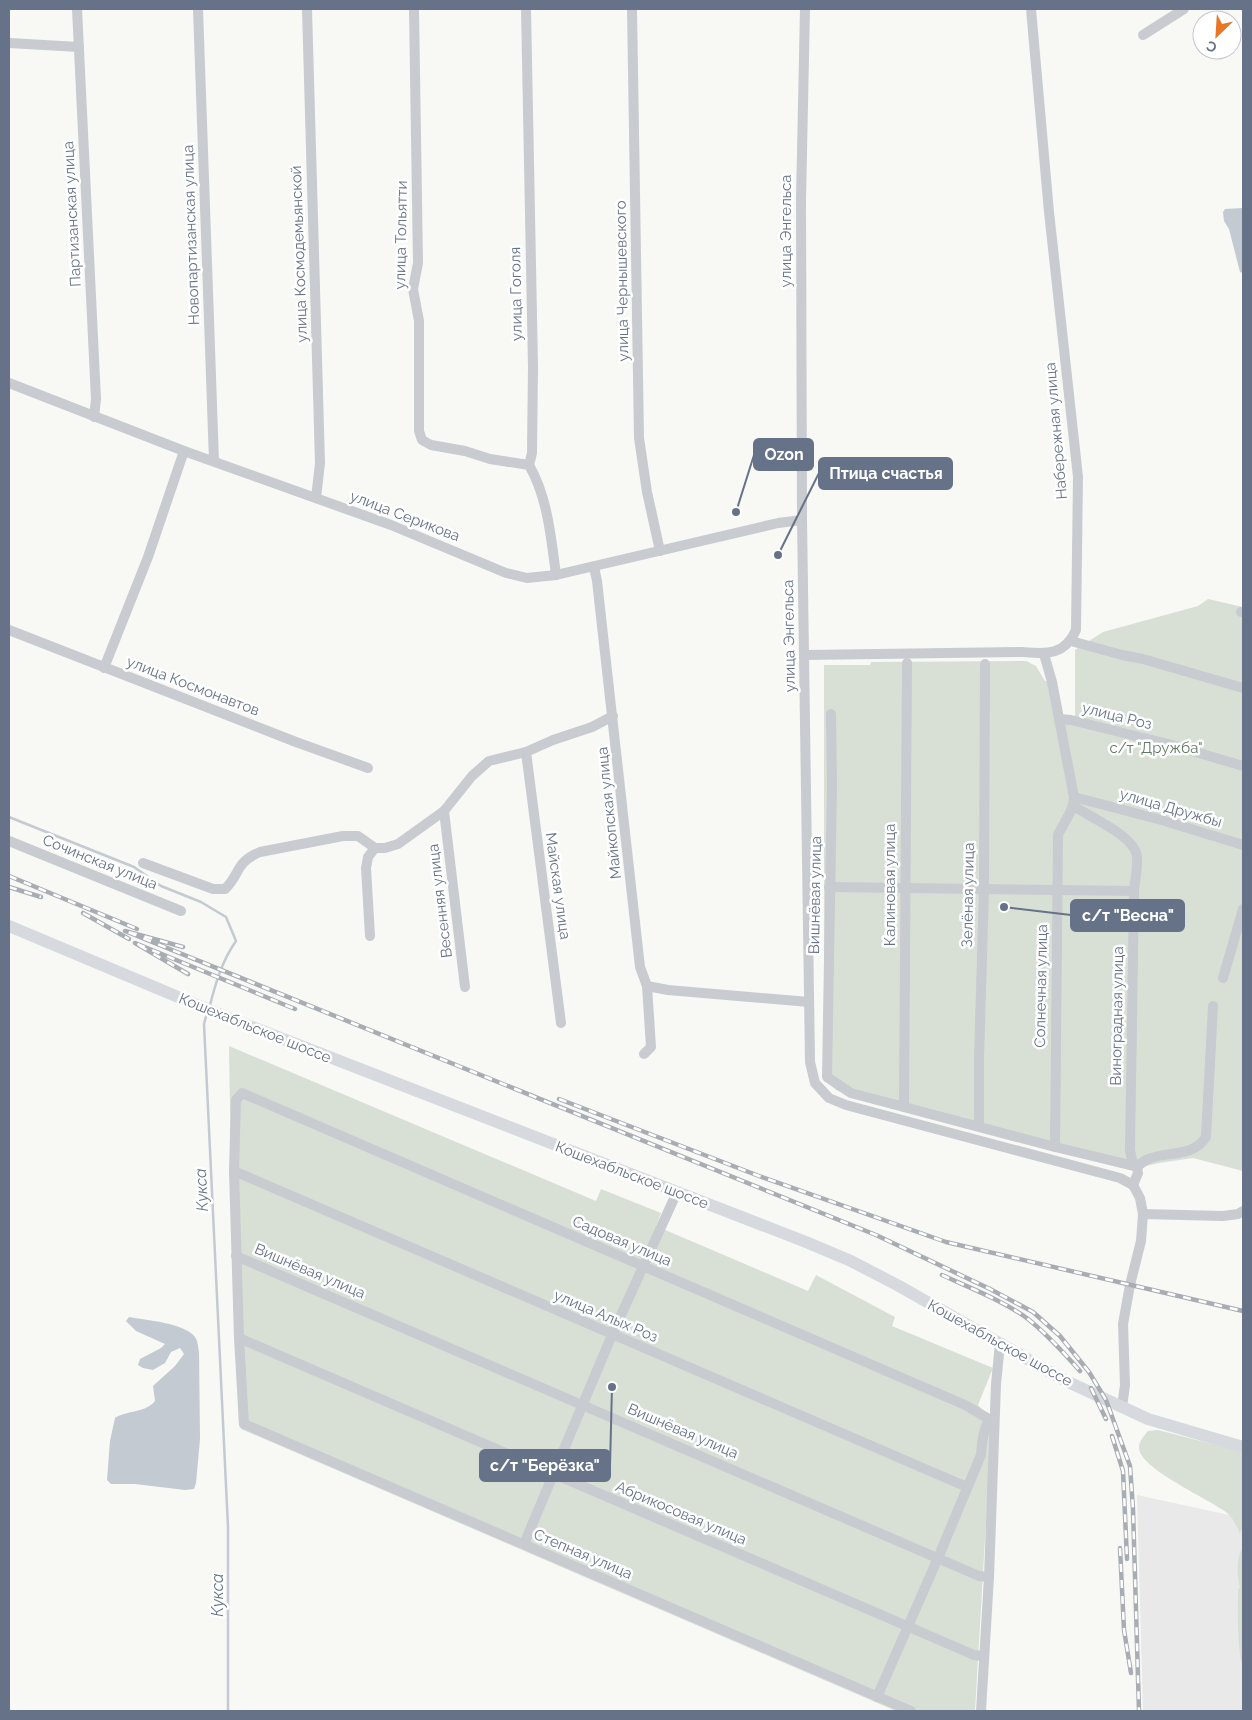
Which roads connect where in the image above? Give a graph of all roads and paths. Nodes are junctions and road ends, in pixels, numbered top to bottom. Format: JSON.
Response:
{"nodes":[{"id":1,"x":77,"y":9,"type":"edge"},
{"id":2,"x":198,"y":9,"type":"edge"},
{"id":3,"x":307,"y":9,"type":"edge"},
{"id":4,"x":414,"y":9,"type":"edge"},
{"id":5,"x":526,"y":9,"type":"edge"},
{"id":6,"x":632,"y":9,"type":"edge"},
{"id":7,"x":805,"y":9,"type":"edge"},
{"id":8,"x":1031,"y":9,"type":"edge"},
{"id":9,"x":1184,"y":9,"type":"edge"},
{"id":10,"x":1143,"y":35,"type":"dead end"},
{"id":11,"x":9,"y":43,"type":"edge"},
{"id":12,"x":79,"y":47,"type":"junction"},
{"id":13,"x":9,"y":383,"type":"edge"},
{"id":14,"x":94,"y":417,"type":"junction"},
{"id":15,"x":184,"y":451,"type":"junction"},
{"id":16,"x":214,"y":461,"type":"junction"},
{"id":17,"x":529,"y":465,"type":"junction"},
{"id":18,"x":316,"y":498,"type":"junction"},
{"id":19,"x":802,"y":520,"type":"junction"},
{"id":20,"x":660,"y":551,"type":"junction"},
{"id":21,"x":594,"y":566,"type":"junction"},
{"id":22,"x":556,"y":575,"type":"junction"},
{"id":23,"x":9,"y":630,"type":"edge"},
{"id":24,"x":1071,"y":641,"type":"junction"},
{"id":25,"x":1044,"y":654,"type":"junction"},
{"id":26,"x":805,"y":655,"type":"junction"},
{"id":27,"x":907,"y":663,"type":"dead end"},
{"id":28,"x":985,"y":664,"type":"dead end"},
{"id":29,"x":104,"y":668,"type":"junction"},
{"id":30,"x":1243,"y":688,"type":"edge"},
{"id":31,"x":831,"y":714,"type":"dead end"},
{"id":32,"x":613,"y":716,"type":"junction"},
{"id":33,"x":1059,"y":719,"type":"junction"},
{"id":34,"x":526,"y":752,"type":"junction"},
{"id":35,"x":1243,"y":766,"type":"edge"},
{"id":36,"x":368,"y":768,"type":"dead end"},
{"id":37,"x":1074,"y":802,"type":"junction"},
{"id":38,"x":444,"y":811,"type":"junction"},
{"id":39,"x":9,"y":841,"type":"edge"},
{"id":40,"x":1243,"y":845,"type":"edge"},
{"id":41,"x":375,"y":848,"type":"junction"},
{"id":42,"x":143,"y":863,"type":"dead end"},
{"id":43,"x":829,"y":887,"type":"junction"},
{"id":44,"x":905,"y":889,"type":"junction"},
{"id":45,"x":1057,"y":889,"type":"junction"},
{"id":46,"x":984,"y":890,"type":"junction"},
{"id":47,"x":1134,"y":891,"type":"junction"},
{"id":48,"x":1243,"y":909,"type":"edge"},
{"id":49,"x":181,"y":911,"type":"dead end"},
{"id":50,"x":9,"y":926,"type":"edge"},
{"id":51,"x":370,"y":936,"type":"dead end"},
{"id":52,"x":1223,"y":978,"type":"dead end"},
{"id":53,"x":647,"y":986,"type":"junction"},
{"id":54,"x":465,"y":987,"type":"dead end"},
{"id":55,"x":809,"y":1002,"type":"junction"},
{"id":56,"x":1213,"y":1006,"type":"dead end"},
{"id":57,"x":561,"y":1023,"type":"dead end"},
{"id":58,"x":644,"y":1054,"type":"dead end"},
{"id":59,"x":904,"y":1107,"type":"junction"},
{"id":60,"x":979,"y":1126,"type":"junction"},
{"id":61,"x":1055,"y":1147,"type":"junction"},
{"id":62,"x":1137,"y":1167,"type":"junction"},
{"id":63,"x":234,"y":1171,"type":"junction"},
{"id":64,"x":1133,"y":1185,"type":"junction"},
{"id":65,"x":677,"y":1192,"type":"junction"},
{"id":66,"x":1243,"y":1211,"type":"edge"},
{"id":67,"x":1143,"y":1214,"type":"junction"},
{"id":68,"x":236,"y":1256,"type":"junction"},
{"id":69,"x":642,"y":1266,"type":"junction"},
{"id":70,"x":612,"y":1335,"type":"junction"},
{"id":71,"x":239,"y":1338,"type":"junction"},
{"id":72,"x":1000,"y":1344,"type":"junction"},
{"id":73,"x":582,"y":1404,"type":"junction"},
{"id":74,"x":1122,"y":1407,"type":"junction"},
{"id":75,"x":992,"y":1418,"type":"junction"},
{"id":76,"x":1243,"y":1447,"type":"edge"},
{"id":77,"x":552,"y":1474,"type":"junction"},
{"id":78,"x":967,"y":1487,"type":"junction"},
{"id":79,"x":524,"y":1544,"type":"junction"},
{"id":80,"x":938,"y":1558,"type":"junction"},
{"id":81,"x":984,"y":1576,"type":"junction"},
{"id":82,"x":908,"y":1626,"type":"junction"},
{"id":83,"x":979,"y":1656,"type":"junction"},
{"id":84,"x":877,"y":1696,"type":"junction"},
{"id":85,"x":911,"y":1711,"type":"edge"},
{"id":86,"x":981,"y":1711,"type":"edge"}],
"edges":[{"from":1,"to":12,"type":"street","name":"Партизанская улица"},
{"from":2,"to":16,"type":"street","name":"Новопартизанская улица"},
{"from":3,"to":18,"type":"street","name":"улица Космодемьянской"},
{"from":4,"to":17,"type":"street","name":"улица Тольятти"},
{"from":5,"to":17,"type":"street","name":"улица Гоголя"},
{"from":6,"to":20,"type":"street","name":"улица Чернышевского"},
{"from":7,"to":19,"type":"street","name":"улица Энгельса"},
{"from":8,"to":24,"type":"street","name":"Набережная улица"},
{"from":9,"to":10,"type":"street"},
{"from":11,"to":12,"type":"street"},
{"from":12,"to":14,"type":"street","name":"Партизанская улица"},
{"from":13,"to":14,"type":"street","name":"улица Серикова"},
{"from":14,"to":15,"type":"street","name":"улица Серикова"},
{"from":15,"to":16,"type":"street","name":"улица Серикова"},
{"from":15,"to":29,"type":"street"},
{"from":16,"to":18,"type":"street","name":"улица Серикова"},
{"from":17,"to":22,"type":"street"},
{"from":18,"to":22,"type":"street","name":"улица Серикова"},
{"from":19,"to":20,"type":"street","name":"улица Серикова"},
{"from":19,"to":26,"type":"street","name":"улица Энгельса"},
{"from":20,"to":21,"type":"street","name":"улица Серикова"},
{"from":21,"to":22,"type":"street","name":"улица Серикова"},
{"from":21,"to":32,"type":"street","name":"Майкопская улица"},
{"from":23,"to":29,"type":"street","name":"улица Космонавтов"},
{"from":24,"to":25,"type":"street"},
{"from":24,"to":30,"type":"street"},
{"from":25,"to":26,"type":"street"},
{"from":25,"to":33,"type":"street"},
{"from":26,"to":55,"type":"street","name":"улица Энгельса"},
{"from":27,"to":44,"type":"street","name":"Калиновая улица"},
{"from":28,"to":46,"type":"street","name":"Зелёная улица"},
{"from":29,"to":36,"type":"street","name":"улица Космонавтов"},
{"from":31,"to":43,"type":"street","name":"Вишнёвая улица"},
{"from":32,"to":34,"type":"street"},
{"from":32,"to":53,"type":"street","name":"Майкопская улица"},
{"from":33,"to":35,"type":"street","name":"улица Роз"},
{"from":33,"to":37,"type":"street"},
{"from":34,"to":38,"type":"street"},
{"from":34,"to":57,"type":"street","name":"Майская улица"},
{"from":37,"to":40,"type":"street","name":"улица Дружбы"},
{"from":37,"to":45,"type":"street","name":"Солнечная улица"},
{"from":37,"to":47,"type":"street","name":"Виноградная улица"},
{"from":38,"to":41,"type":"street"},
{"from":38,"to":54,"type":"street","name":"Весенняя улица"},
{"from":39,"to":49,"type":"street","name":"Сочинская улица"},
{"from":41,"to":42,"type":"street","name":"Сочинская улица"},
{"from":41,"to":51,"type":"street"},
{"from":43,"to":44,"type":"street"},
{"from":43,"to":59,"type":"street","name":"Вишнёвая улица"},
{"from":44,"to":46,"type":"street"},
{"from":44,"to":59,"type":"street","name":"Калиновая улица"},
{"from":45,"to":46,"type":"street"},
{"from":45,"to":47,"type":"street"},
{"from":45,"to":61,"type":"street","name":"Солнечная улица"},
{"from":46,"to":60,"type":"street","name":"Зелёная улица"},
{"from":47,"to":62,"type":"street","name":"Виноградная улица"},
{"from":48,"to":52,"type":"street"},
{"from":50,"to":65,"type":"main road","name":"Кошехабльское шоссе"},
{"from":53,"to":55,"type":"street"},
{"from":53,"to":58,"type":"street","name":"Майкопская улица"},
{"from":55,"to":64,"type":"street","name":"улица Энгельса"},
{"from":56,"to":62,"type":"street"},
{"from":59,"to":60,"type":"street"},
{"from":60,"to":61,"type":"street"},
{"from":61,"to":62,"type":"street"},
{"from":62,"to":64,"type":"street"},
{"from":63,"to":68,"type":"street"},
{"from":63,"to":69,"type":"street","name":"Садовая улица"},
{"from":63,"to":70,"type":"street","name":"улица Алых Роз"},
{"from":64,"to":67,"type":"street"},
{"from":65,"to":69,"type":"street"},
{"from":65,"to":72,"type":"main road","name":"Кошехабльское шоссе"},
{"from":66,"to":67,"type":"street"},
{"from":67,"to":74,"type":"street"},
{"from":68,"to":71,"type":"street"},
{"from":68,"to":73,"type":"street","name":"Вишнёвая улица"},
{"from":69,"to":70,"type":"street"},
{"from":69,"to":75,"type":"street","name":"Садовая улица"},
{"from":70,"to":73,"type":"street"},
{"from":70,"to":78,"type":"street","name":"улица Алых Роз"},
{"from":71,"to":77,"type":"street","name":"Абрикосовая улица"},
{"from":71,"to":79,"type":"street","name":"Степная улица"},
{"from":72,"to":74,"type":"main road","name":"Кошехабльское шоссе"},
{"from":72,"to":75,"type":"street"},
{"from":73,"to":77,"type":"street"},
{"from":73,"to":80,"type":"street","name":"Вишнёвая улица"},
{"from":74,"to":76,"type":"main road","name":"Кошехабльское шоссе"},
{"from":75,"to":78,"type":"street"},
{"from":75,"to":81,"type":"street"},
{"from":77,"to":79,"type":"street"},
{"from":77,"to":82,"type":"street","name":"Абрикосовая улица"},
{"from":78,"to":80,"type":"street"},
{"from":79,"to":84,"type":"street","name":"Степная улица"},
{"from":80,"to":81,"type":"street","name":"Вишнёвая улица"},
{"from":80,"to":82,"type":"street"},
{"from":81,"to":83,"type":"street"},
{"from":82,"to":83,"type":"street","name":"Абрикосовая улица"},
{"from":82,"to":84,"type":"street"},
{"from":83,"to":86,"type":"street"},
{"from":84,"to":85,"type":"street","name":"Степная улица"}]}
